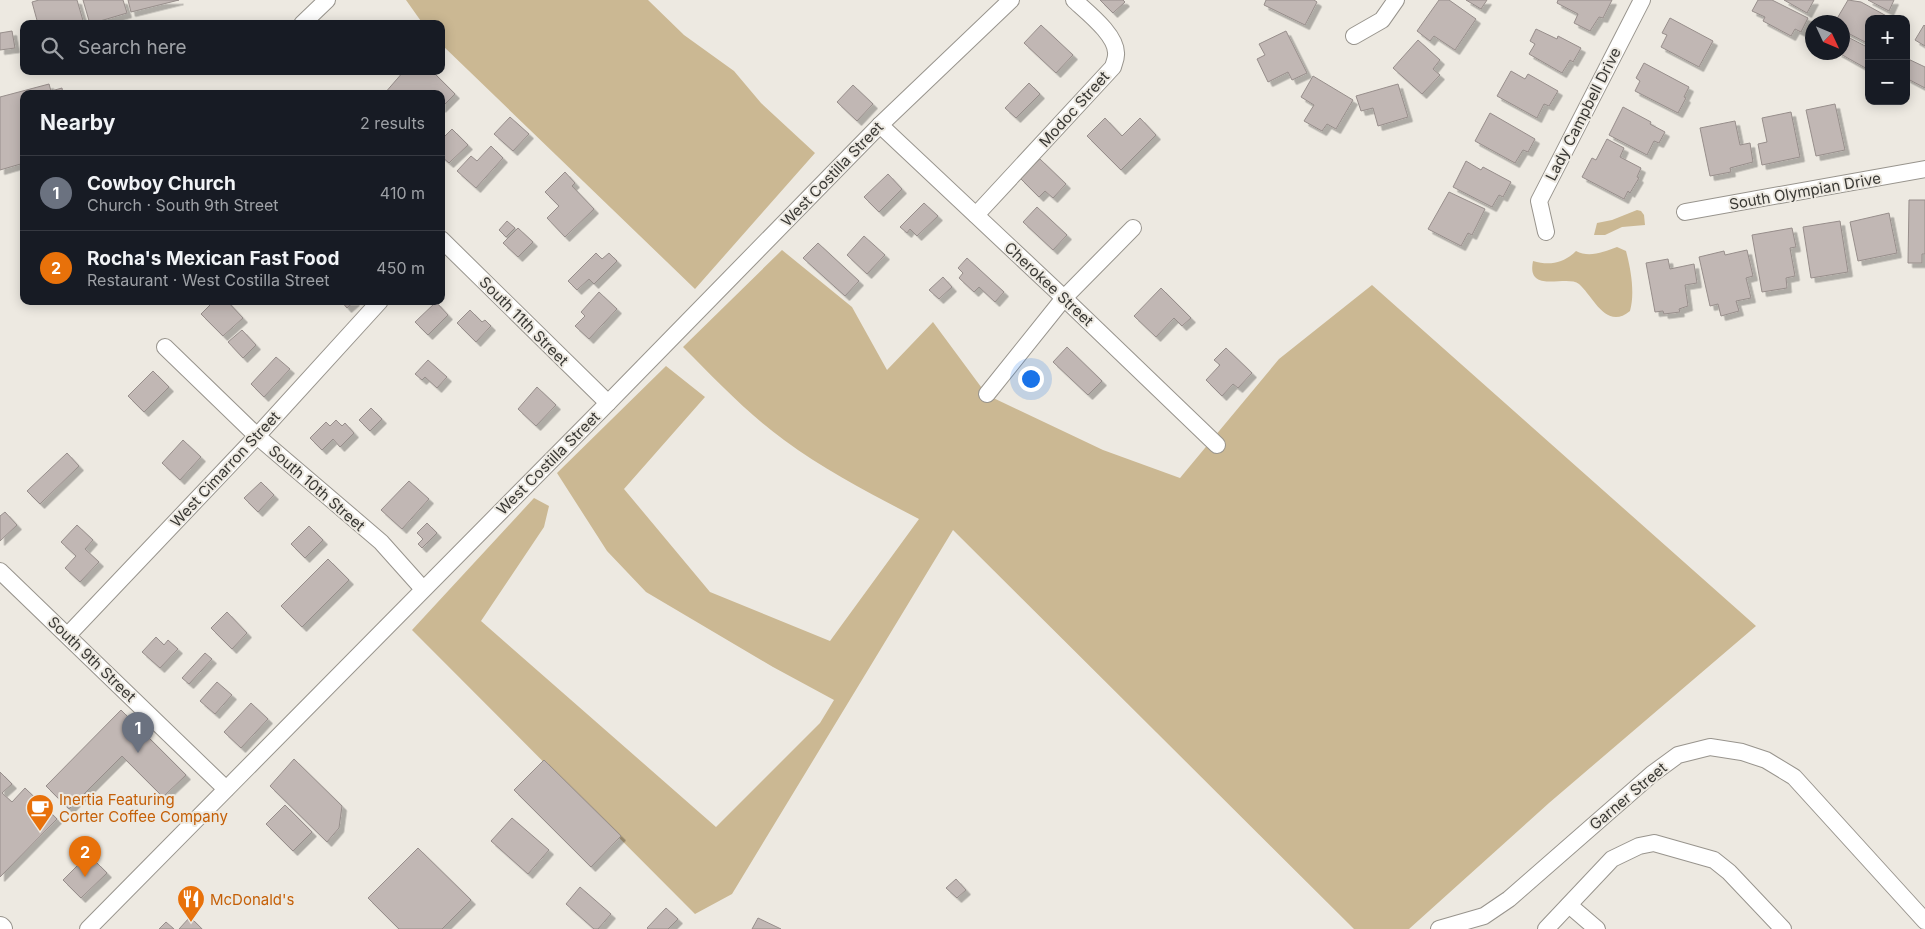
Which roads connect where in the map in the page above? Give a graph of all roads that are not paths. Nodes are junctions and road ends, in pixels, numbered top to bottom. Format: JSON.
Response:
{"nodes":[{"id":1,"x":327,"y":0,"type":"edge"},
{"id":2,"x":1011,"y":0,"type":"edge"},
{"id":3,"x":1074,"y":0,"type":"edge"},
{"id":4,"x":1396,"y":0,"type":"edge"},
{"id":5,"x":1642,"y":0,"type":"edge"},
{"id":6,"x":306,"y":20,"type":"edge"},
{"id":7,"x":1354,"y":36,"type":"dead end"},
{"id":8,"x":880,"y":125,"type":"junction"},
{"id":9,"x":1925,"y":169,"type":"edge"},
{"id":10,"x":1685,"y":212,"type":"dead end"},
{"id":11,"x":976,"y":215,"type":"junction"},
{"id":12,"x":1133,"y":228,"type":"dead end"},
{"id":13,"x":1546,"y":232,"type":"dead end"},
{"id":14,"x":445,"y":243,"type":"edge"},
{"id":15,"x":1064,"y":298,"type":"junction"},
{"id":16,"x":376,"y":305,"type":"edge"},
{"id":17,"x":165,"y":347,"type":"dead end"},
{"id":18,"x":987,"y":394,"type":"dead end"},
{"id":19,"x":608,"y":403,"type":"junction"},
{"id":20,"x":257,"y":436,"type":"junction"},
{"id":21,"x":1217,"y":445,"type":"dead end"},
{"id":22,"x":0,"y":571,"type":"edge"},
{"id":23,"x":423,"y":589,"type":"junction"},
{"id":24,"x":68,"y":635,"type":"junction"},
{"id":25,"x":226,"y":788,"type":"junction"},
{"id":26,"x":1569,"y":904,"type":"junction"},
{"id":27,"x":1925,"y":921,"type":"edge"},
{"id":28,"x":88,"y":929,"type":"edge"},
{"id":29,"x":1439,"y":929,"type":"edge"},
{"id":30,"x":1546,"y":929,"type":"edge"},
{"id":31,"x":1597,"y":929,"type":"edge"},
{"id":32,"x":1783,"y":929,"type":"edge"}],
"edges":[{"from":1,"to":6,"type":"street"},
{"from":2,"to":8,"type":"street","name":"West Costilla Street"},
{"from":3,"to":11,"type":"street","name":"Modoc Street"},
{"from":4,"to":7,"type":"street"},
{"from":5,"to":13,"type":"street","name":"Lady Campbell Drive"},
{"from":8,"to":11,"type":"street","name":"Cherokee Street"},
{"from":8,"to":19,"type":"street","name":"West Costilla Street"},
{"from":9,"to":10,"type":"street","name":"South Olympian Drive"},
{"from":11,"to":15,"type":"street","name":"Cherokee Street"},
{"from":12,"to":15,"type":"street"},
{"from":14,"to":19,"type":"street","name":"South 11th Street"},
{"from":15,"to":18,"type":"street"},
{"from":15,"to":21,"type":"street","name":"Cherokee Street"},
{"from":16,"to":20,"type":"street","name":"West Cimarron Street"},
{"from":17,"to":20,"type":"street","name":"South 10th Street"},
{"from":19,"to":23,"type":"street","name":"West Costilla Street"},
{"from":20,"to":23,"type":"street","name":"South 10th Street"},
{"from":20,"to":24,"type":"street","name":"West Cimarron Street"},
{"from":22,"to":24,"type":"street","name":"South 9th Street"},
{"from":23,"to":25,"type":"street","name":"West Costilla Street"},
{"from":24,"to":25,"type":"street","name":"South 9th Street"},
{"from":25,"to":28,"type":"street","name":"West Costilla Street"},
{"from":26,"to":30,"type":"street"},
{"from":26,"to":31,"type":"street"},
{"from":26,"to":32,"type":"street"},
{"from":27,"to":29,"type":"street","name":"Garner Street"}]}
